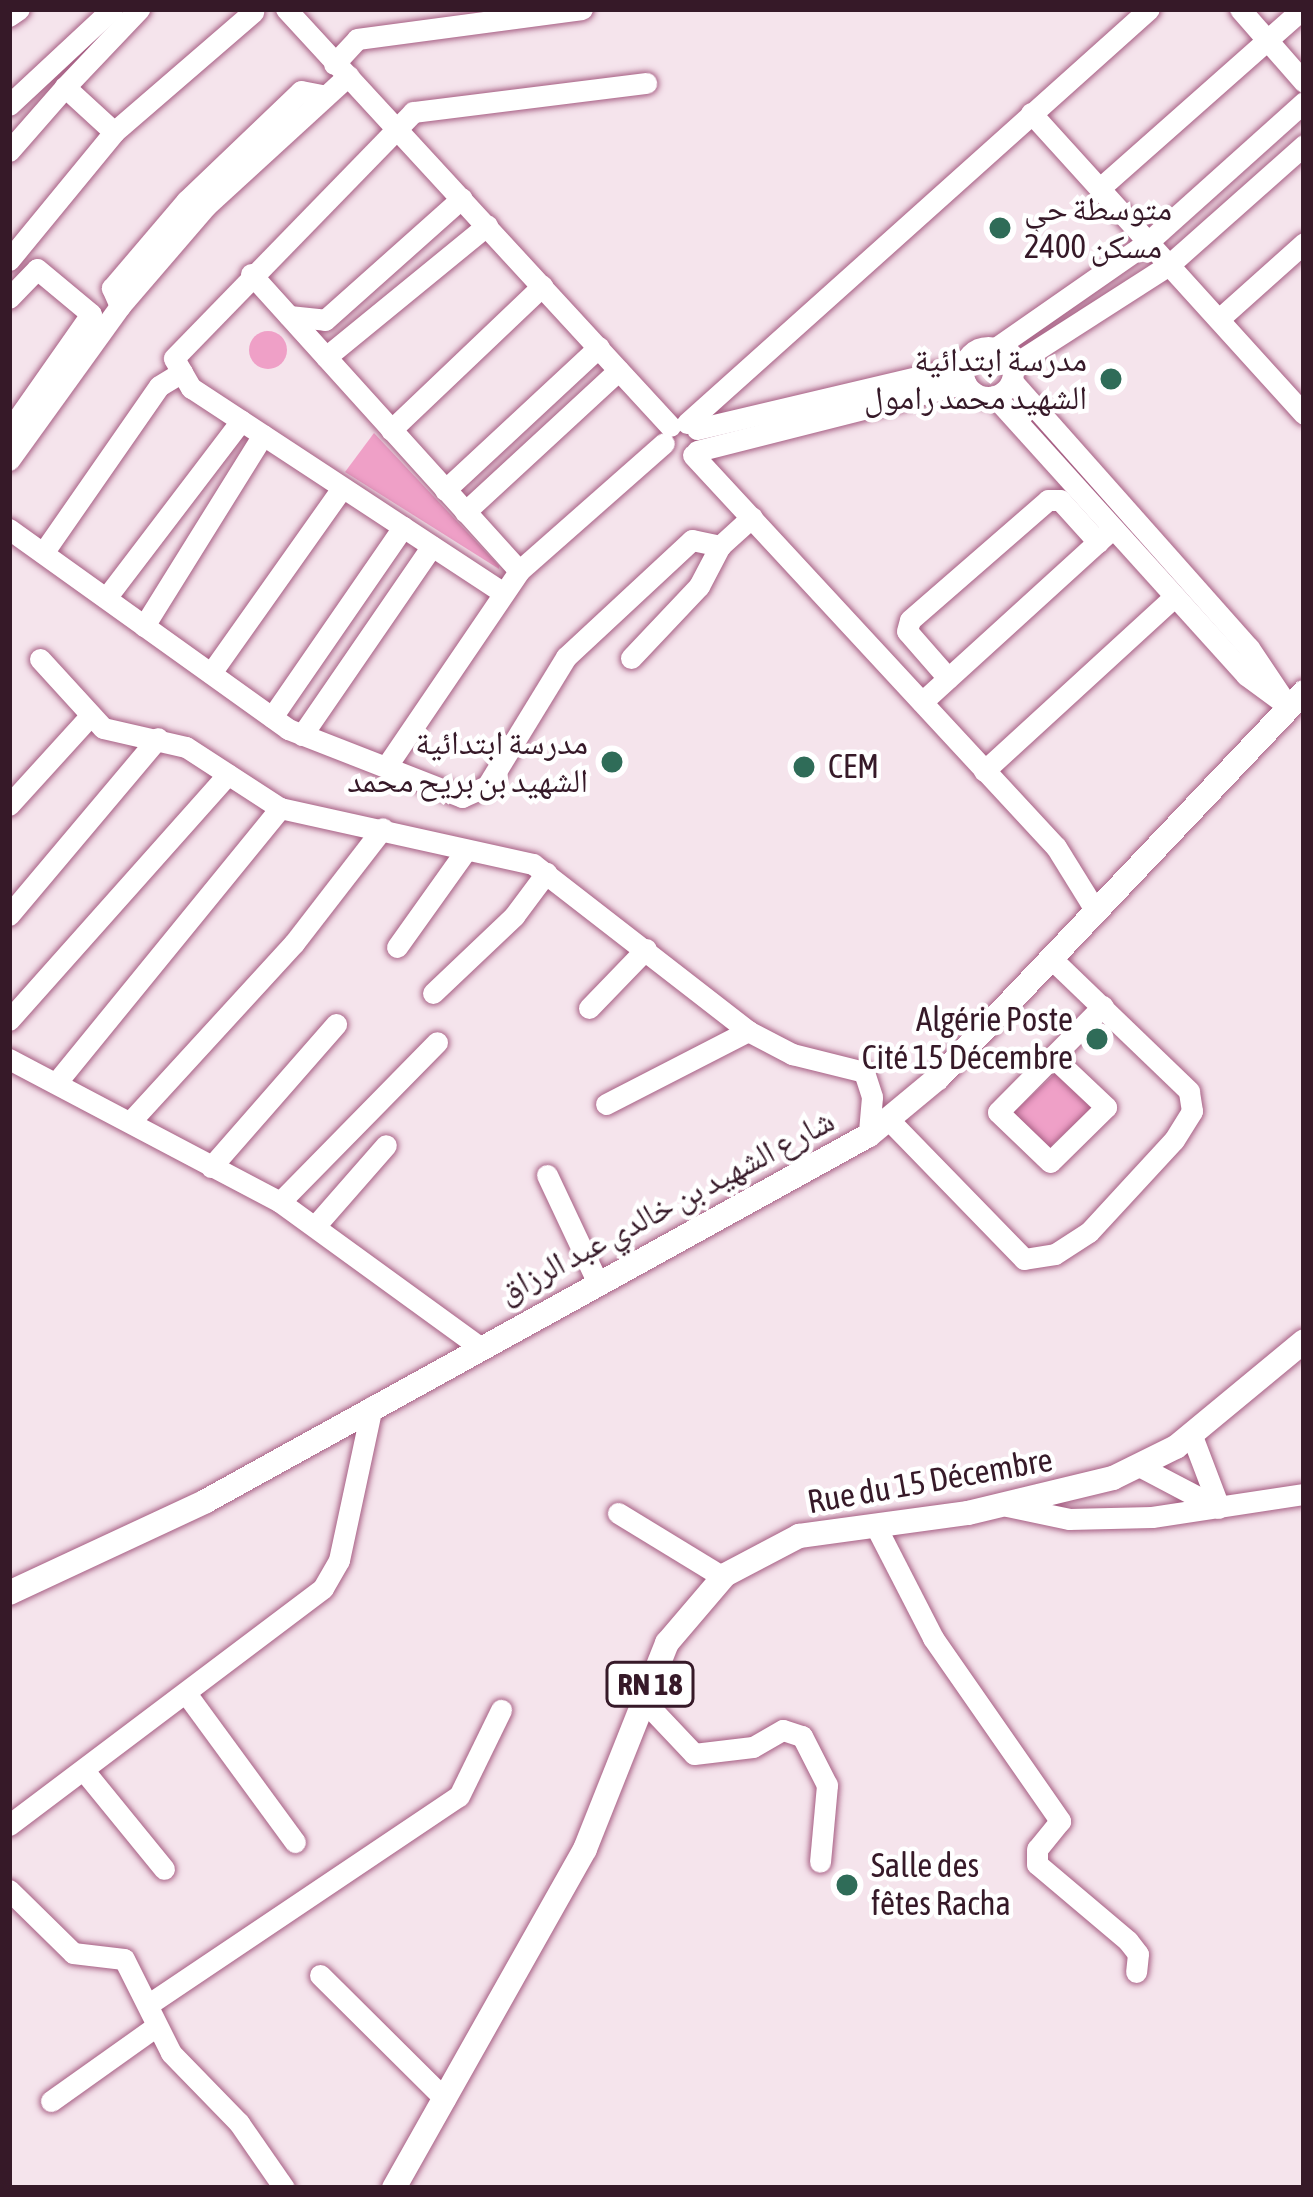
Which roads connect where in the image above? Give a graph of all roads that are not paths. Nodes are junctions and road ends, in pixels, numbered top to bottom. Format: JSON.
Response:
{"nodes":[{"id":1,"x":19,"y":9,"type":"edge"},
{"id":2,"x":112,"y":9,"type":"edge"},
{"id":3,"x":139,"y":9,"type":"edge"},
{"id":4,"x":286,"y":9,"type":"edge"},
{"id":5,"x":582,"y":9,"type":"edge"},
{"id":6,"x":1149,"y":9,"type":"edge"},
{"id":7,"x":1240,"y":9,"type":"edge"},
{"id":8,"x":1302,"y":9,"type":"edge"},
{"id":9,"x":253,"y":11,"type":"edge"},
{"id":10,"x":9,"y":16,"type":"edge"},
{"id":11,"x":1267,"y":40,"type":"junction"},
{"id":12,"x":341,"y":70,"type":"junction"},
{"id":13,"x":646,"y":82,"type":"dead end"},
{"id":14,"x":1304,"y":82,"type":"edge"},
{"id":15,"x":65,"y":87,"type":"junction"},
{"id":16,"x":1304,"y":103,"type":"edge"},
{"id":17,"x":9,"y":105,"type":"edge"},
{"id":18,"x":1031,"y":112,"type":"junction"},
{"id":19,"x":396,"y":126,"type":"junction"},
{"id":20,"x":114,"y":132,"type":"junction"},
{"id":21,"x":1304,"y":145,"type":"edge"},
{"id":22,"x":9,"y":151,"type":"edge"},
{"id":23,"x":1100,"y":188,"type":"junction"},
{"id":24,"x":462,"y":197,"type":"junction"},
{"id":25,"x":487,"y":225,"type":"junction"},
{"id":26,"x":1148,"y":242,"type":"junction"},
{"id":27,"x":1304,"y":243,"type":"edge"},
{"id":28,"x":9,"y":258,"type":"edge"},
{"id":29,"x":1169,"y":265,"type":"junction"},
{"id":30,"x":251,"y":274,"type":"junction"},
{"id":31,"x":542,"y":286,"type":"junction"},
{"id":32,"x":9,"y":298,"type":"edge"},
{"id":33,"x":289,"y":316,"type":"junction"},
{"id":34,"x":1219,"y":320,"type":"junction"},
{"id":35,"x":598,"y":347,"type":"junction"},
{"id":36,"x":997,"y":347,"type":"junction"},
{"id":37,"x":326,"y":357,"type":"junction"},
{"id":38,"x":620,"y":370,"type":"junction"},
{"id":39,"x":182,"y":372,"type":"junction"},
{"id":40,"x":1012,"y":373,"type":"junction"},
{"id":41,"x":964,"y":375,"type":"junction"},
{"id":42,"x":994,"y":397,"type":"junction"},
{"id":43,"x":1304,"y":414,"type":"edge"},
{"id":44,"x":242,"y":421,"type":"junction"},
{"id":45,"x":391,"y":430,"type":"junction"},
{"id":46,"x":9,"y":431,"type":"edge"},
{"id":47,"x":262,"y":435,"type":"junction"},
{"id":48,"x":685,"y":438,"type":"junction"},
{"id":49,"x":9,"y":460,"type":"edge"},
{"id":50,"x":210,"y":466,"type":"junction"},
{"id":51,"x":229,"y":482,"type":"junction"},
{"id":52,"x":342,"y":488,"type":"junction"},
{"id":53,"x":446,"y":490,"type":"junction"},
{"id":54,"x":466,"y":512,"type":"junction"},
{"id":55,"x":752,"y":517,"type":"junction"},
{"id":56,"x":403,"y":527,"type":"junction"},
{"id":57,"x":9,"y":529,"type":"edge"},
{"id":58,"x":1106,"y":536,"type":"junction"},
{"id":59,"x":432,"y":546,"type":"junction"},
{"id":60,"x":720,"y":546,"type":"junction"},
{"id":61,"x":43,"y":553,"type":"junction"},
{"id":62,"x":519,"y":571,"type":"junction"},
{"id":63,"x":502,"y":592,"type":"junction"},
{"id":64,"x":1174,"y":597,"type":"junction"},
{"id":65,"x":106,"y":598,"type":"junction"},
{"id":66,"x":144,"y":626,"type":"junction"},
{"id":67,"x":40,"y":658,"type":"dead end"},
{"id":68,"x":631,"y":658,"type":"dead end"},
{"id":69,"x":211,"y":674,"type":"junction"},
{"id":70,"x":948,"y":678,"type":"junction"},
{"id":71,"x":1296,"y":699,"type":"edge"},
{"id":72,"x":922,"y":701,"type":"junction"},
{"id":73,"x":89,"y":716,"type":"junction"},
{"id":74,"x":272,"y":717,"type":"junction"},
{"id":75,"x":302,"y":735,"type":"junction"},
{"id":76,"x":158,"y":738,"type":"junction"},
{"id":77,"x":388,"y":764,"type":"junction"},
{"id":78,"x":984,"y":771,"type":"junction"},
{"id":79,"x":228,"y":773,"type":"junction"},
{"id":80,"x":9,"y":805,"type":"edge"},
{"id":81,"x":280,"y":808,"type":"junction"},
{"id":82,"x":383,"y":828,"type":"junction"},
{"id":83,"x":464,"y":853,"type":"junction"},
{"id":84,"x":546,"y":873,"type":"junction"},
{"id":85,"x":1095,"y":910,"type":"junction"},
{"id":86,"x":9,"y":916,"type":"edge"},
{"id":87,"x":397,"y":947,"type":"dead end"},
{"id":88,"x":646,"y":950,"type":"junction"},
{"id":89,"x":1051,"y":958,"type":"junction"},
{"id":90,"x":433,"y":993,"type":"dead end"},
{"id":91,"x":1103,"y":1006,"type":"junction"},
{"id":92,"x":589,"y":1008,"type":"dead end"},
{"id":93,"x":9,"y":1020,"type":"edge"},
{"id":94,"x":336,"y":1024,"type":"dead end"},
{"id":95,"x":748,"y":1031,"type":"junction"},
{"id":96,"x":437,"y":1042,"type":"dead end"},
{"id":97,"x":1053,"y":1057,"type":"junction"},
{"id":98,"x":9,"y":1059,"type":"edge"},
{"id":99,"x":56,"y":1083,"type":"junction"},
{"id":100,"x":606,"y":1104,"type":"dead end"},
{"id":101,"x":130,"y":1122,"type":"junction"},
{"id":102,"x":879,"y":1128,"type":"junction"},
{"id":103,"x":386,"y":1145,"type":"dead end"},
{"id":104,"x":212,"y":1167,"type":"junction"},
{"id":105,"x":547,"y":1175,"type":"dead end"},
{"id":106,"x":280,"y":1202,"type":"junction"},
{"id":107,"x":316,"y":1225,"type":"junction"},
{"id":108,"x":596,"y":1279,"type":"junction"},
{"id":109,"x":1304,"y":1340,"type":"edge"},
{"id":110,"x":477,"y":1345,"type":"junction"},
{"id":111,"x":372,"y":1406,"type":"junction"},
{"id":112,"x":1192,"y":1436,"type":"junction"},
{"id":113,"x":1139,"y":1466,"type":"junction"},
{"id":114,"x":1304,"y":1494,"type":"edge"},
{"id":115,"x":1007,"y":1506,"type":"junction"},
{"id":116,"x":1219,"y":1508,"type":"junction"},
{"id":117,"x":618,"y":1513,"type":"dead end"},
{"id":118,"x":1172,"y":1514,"type":"junction"},
{"id":119,"x":875,"y":1525,"type":"junction"},
{"id":120,"x":724,"y":1577,"type":"junction"},
{"id":121,"x":9,"y":1593,"type":"edge"},
{"id":122,"x":188,"y":1696,"type":"junction"},
{"id":123,"x":643,"y":1700,"type":"junction"},
{"id":124,"x":501,"y":1710,"type":"dead end"},
{"id":125,"x":85,"y":1772,"type":"junction"},
{"id":126,"x":9,"y":1826,"type":"edge"},
{"id":127,"x":295,"y":1842,"type":"dead end"},
{"id":128,"x":820,"y":1862,"type":"dead end"},
{"id":129,"x":164,"y":1869,"type":"dead end"},
{"id":130,"x":9,"y":1890,"type":"edge"},
{"id":131,"x":1136,"y":1972,"type":"dead end"},
{"id":132,"x":320,"y":1975,"type":"dead end"},
{"id":133,"x":148,"y":2004,"type":"junction"},
{"id":134,"x":155,"y":2027,"type":"junction"},
{"id":135,"x":445,"y":2098,"type":"junction"},
{"id":136,"x":51,"y":2101,"type":"dead end"},
{"id":137,"x":284,"y":2188,"type":"edge"},
{"id":138,"x":394,"y":2188,"type":"edge"}],
"edges":[{"from":1,"to":10,"type":"street"},
{"from":2,"to":17,"type":"street"},
{"from":3,"to":15,"type":"street"},
{"from":4,"to":12,"type":"street"},
{"from":5,"to":12,"type":"street"},
{"from":6,"to":18,"type":"street"},
{"from":7,"to":11,"type":"street"},
{"from":8,"to":11,"type":"street"},
{"from":9,"to":20,"type":"street"},
{"from":11,"to":14,"type":"street"},
{"from":11,"to":23,"type":"street"},
{"from":12,"to":19,"type":"street"},
{"from":12,"to":49,"type":"street"},
{"from":13,"to":19,"type":"street"},
{"from":15,"to":20,"type":"street"},
{"from":15,"to":22,"type":"street"},
{"from":16,"to":26,"type":"street"},
{"from":18,"to":23,"type":"street"},
{"from":18,"to":48,"type":"street"},
{"from":19,"to":24,"type":"street"},
{"from":19,"to":30,"type":"street"},
{"from":20,"to":28,"type":"street"},
{"from":21,"to":29,"type":"street"},
{"from":23,"to":26,"type":"street"},
{"from":24,"to":25,"type":"street"},
{"from":24,"to":33,"type":"street"},
{"from":25,"to":31,"type":"street"},
{"from":25,"to":37,"type":"street"},
{"from":26,"to":29,"type":"street"},
{"from":26,"to":36,"type":"street"},
{"from":27,"to":34,"type":"street"},
{"from":29,"to":34,"type":"street"},
{"from":29,"to":40,"type":"street"},
{"from":30,"to":33,"type":"street"},
{"from":30,"to":39,"type":"street"},
{"from":31,"to":35,"type":"street"},
{"from":31,"to":45,"type":"street"},
{"from":32,"to":46,"type":"street"},
{"from":33,"to":37,"type":"street"},
{"from":34,"to":43,"type":"street"},
{"from":35,"to":38,"type":"street"},
{"from":35,"to":53,"type":"street"},
{"from":36,"to":40,"type":"street"},
{"from":36,"to":41,"type":"street"},
{"from":37,"to":45,"type":"street"},
{"from":38,"to":48,"type":"street"},
{"from":38,"to":54,"type":"street"},
{"from":39,"to":44,"type":"street"},
{"from":39,"to":61,"type":"street"},
{"from":40,"to":42,"type":"street"},
{"from":40,"to":71,"type":"street"},
{"from":41,"to":42,"type":"street"},
{"from":41,"to":48,"type":"street"},
{"from":42,"to":58,"type":"street"},
{"from":44,"to":47,"type":"street"},
{"from":44,"to":50,"type":"street"},
{"from":45,"to":53,"type":"street"},
{"from":47,"to":51,"type":"street"},
{"from":47,"to":52,"type":"street"},
{"from":48,"to":55,"type":"street"},
{"from":48,"to":62,"type":"street"},
{"from":50,"to":51,"type":"street"},
{"from":50,"to":65,"type":"street"},
{"from":51,"to":66,"type":"street"},
{"from":52,"to":56,"type":"street"},
{"from":52,"to":69,"type":"street"},
{"from":53,"to":54,"type":"street"},
{"from":54,"to":62,"type":"street"},
{"from":55,"to":60,"type":"street"},
{"from":55,"to":72,"type":"street"},
{"from":56,"to":59,"type":"street"},
{"from":56,"to":74,"type":"street"},
{"from":57,"to":61,"type":"street"},
{"from":58,"to":64,"type":"street"},
{"from":58,"to":70,"type":"street"},
{"from":58,"to":70,"type":"street"},
{"from":59,"to":63,"type":"street"},
{"from":59,"to":75,"type":"street"},
{"from":60,"to":68,"type":"street"},
{"from":60,"to":77,"type":"street"},
{"from":61,"to":65,"type":"street"},
{"from":62,"to":63,"type":"street"},
{"from":63,"to":77,"type":"street"},
{"from":64,"to":71,"type":"street"},
{"from":64,"to":78,"type":"street"},
{"from":65,"to":66,"type":"street"},
{"from":66,"to":69,"type":"street"},
{"from":67,"to":73,"type":"street"},
{"from":69,"to":74,"type":"street"},
{"from":70,"to":72,"type":"street"},
{"from":71,"to":85,"type":"main road","name":"شارع الشهيد بن خالدي عبد الرزاق"},
{"from":72,"to":78,"type":"street"},
{"from":73,"to":76,"type":"street"},
{"from":73,"to":80,"type":"street"},
{"from":74,"to":75,"type":"street"},
{"from":75,"to":77,"type":"street"},
{"from":76,"to":79,"type":"street"},
{"from":76,"to":86,"type":"street"},
{"from":78,"to":85,"type":"street"},
{"from":79,"to":81,"type":"street"},
{"from":79,"to":93,"type":"street"},
{"from":81,"to":82,"type":"street"},
{"from":81,"to":99,"type":"street"},
{"from":82,"to":83,"type":"street"},
{"from":82,"to":101,"type":"street"},
{"from":83,"to":84,"type":"street"},
{"from":83,"to":87,"type":"street"},
{"from":84,"to":88,"type":"street"},
{"from":84,"to":90,"type":"street"},
{"from":85,"to":89,"type":"main road","name":"شارع الشهيد بن خالدي عبد الرزاق"},
{"from":88,"to":92,"type":"street"},
{"from":88,"to":95,"type":"street"},
{"from":89,"to":91,"type":"street"},
{"from":89,"to":102,"type":"main road","name":"شارع الشهيد بن خالدي عبد الرزاق"},
{"from":91,"to":97,"type":"street"},
{"from":91,"to":102,"type":"street"},
{"from":94,"to":104,"type":"street"},
{"from":95,"to":100,"type":"street"},
{"from":95,"to":102,"type":"street"},
{"from":96,"to":106,"type":"street"},
{"from":97,"to":97,"type":"street"},
{"from":98,"to":99,"type":"street"},
{"from":99,"to":101,"type":"street"},
{"from":101,"to":104,"type":"street"},
{"from":102,"to":108,"type":"main road","name":"شارع الشهيد بن خالدي عبد الرزاق"},
{"from":103,"to":107,"type":"street"},
{"from":104,"to":106,"type":"street"},
{"from":105,"to":108,"type":"street"},
{"from":106,"to":107,"type":"street"},
{"from":107,"to":110,"type":"street"},
{"from":108,"to":110,"type":"main road","name":"شارع الشهيد بن خالدي عبد الرزاق"},
{"from":109,"to":112,"type":"main road","name":"Rue du 15 Décembre","number":"RN 18"},
{"from":110,"to":111,"type":"main road","name":"شارع الشهيد بن خالدي عبد الرزاق"},
{"from":111,"to":121,"type":"main road","name":"شارع الشهيد بن خالدي عبد الرزاق"},
{"from":111,"to":122,"type":"street"},
{"from":112,"to":113,"type":"main road","name":"Rue du 15 Décembre","number":"RN 18"},
{"from":112,"to":116,"type":"street"},
{"from":113,"to":115,"type":"main road","name":"Rue du 15 Décembre","number":"RN 18"},
{"from":113,"to":116,"type":"street"},
{"from":113,"to":118,"type":"street"},
{"from":114,"to":116,"type":"street"},
{"from":115,"to":118,"type":"street"},
{"from":115,"to":119,"type":"main road","name":"Rue du 15 Décembre","number":"RN 18"},
{"from":116,"to":118,"type":"street"},
{"from":117,"to":120,"type":"street"},
{"from":119,"to":120,"type":"main road","name":"Rue du 15 Décembre","number":"RN 18"},
{"from":119,"to":131,"type":"street"},
{"from":120,"to":123,"type":"main road","name":"Rue du 15 Décembre","number":"RN 18"},
{"from":122,"to":125,"type":"street"},
{"from":122,"to":127,"type":"street"},
{"from":123,"to":128,"type":"street"},
{"from":123,"to":135,"type":"main road","name":"Rue du 15 Décembre","number":"RN 18"},
{"from":124,"to":133,"type":"street"},
{"from":125,"to":126,"type":"street"},
{"from":125,"to":129,"type":"street"},
{"from":130,"to":133,"type":"street"},
{"from":132,"to":135,"type":"street"},
{"from":133,"to":134,"type":"street"},
{"from":134,"to":136,"type":"street"},
{"from":134,"to":137,"type":"street"},
{"from":135,"to":138,"type":"main road","name":"Rue du 15 Décembre","number":"RN 18"}]}
